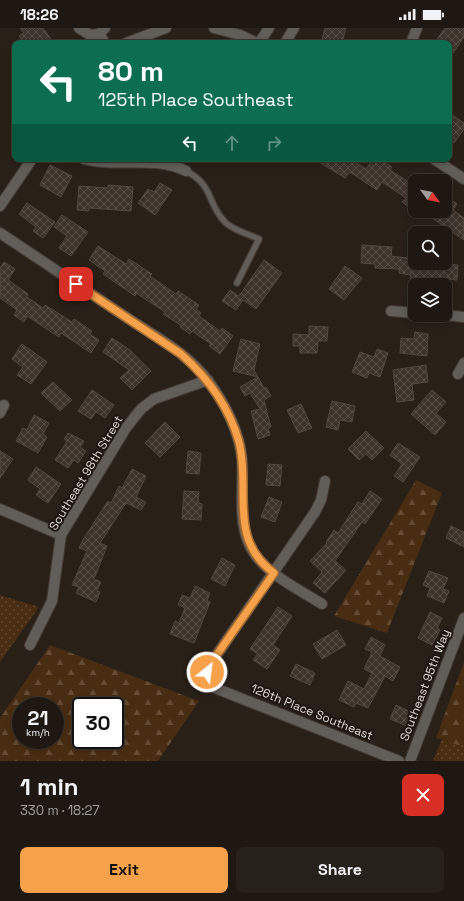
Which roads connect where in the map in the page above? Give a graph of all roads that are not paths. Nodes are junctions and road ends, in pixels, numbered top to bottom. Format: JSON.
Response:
{"nodes":[{"id":1,"x":79,"y":28,"type":"edge"},
{"id":2,"x":166,"y":28,"type":"edge"},
{"id":3,"x":214,"y":28,"type":"edge"},
{"id":4,"x":269,"y":28,"type":"edge"},
{"id":5,"x":294,"y":28,"type":"edge"},
{"id":6,"x":417,"y":28,"type":"edge"},
{"id":7,"x":102,"y":31,"type":"edge"},
{"id":8,"x":134,"y":40,"type":"edge"},
{"id":9,"x":251,"y":40,"type":"edge"},
{"id":10,"x":260,"y":40,"type":"edge"},
{"id":11,"x":287,"y":40,"type":"edge"},
{"id":12,"x":412,"y":40,"type":"edge"},
{"id":13,"x":30,"y":162,"type":"edge"},
{"id":14,"x":99,"y":162,"type":"edge"},
{"id":15,"x":439,"y":162,"type":"edge"},
{"id":16,"x":186,"y":170,"type":"joint"},
{"id":17,"x":463,"y":175,"type":"edge"},
{"id":18,"x":0,"y":206,"type":"edge"},
{"id":19,"x":0,"y":233,"type":"edge"},
{"id":20,"x":237,"y":284,"type":"dead end"},
{"id":21,"x":391,"y":311,"type":"dead end"},
{"id":22,"x":408,"y":312,"type":"edge"},
{"id":23,"x":452,"y":316,"type":"edge"},
{"id":24,"x":464,"y":317,"type":"edge"},
{"id":25,"x":464,"y":363,"type":"edge"},
{"id":26,"x":458,"y":374,"type":"dead end"},
{"id":27,"x":208,"y":380,"type":"junction"},
{"id":28,"x":325,"y":481,"type":"dead end"},
{"id":29,"x":0,"y":509,"type":"edge"},
{"id":30,"x":61,"y":535,"type":"junction"},
{"id":31,"x":274,"y":573,"type":"junction"},
{"id":32,"x":322,"y":604,"type":"dead end"},
{"id":33,"x":464,"y":618,"type":"edge"},
{"id":34,"x":30,"y":645,"type":"dead end"},
{"id":35,"x":399,"y":761,"type":"edge"},
{"id":36,"x":410,"y":761,"type":"edge"}],
"edges":[{"from":1,"to":7,"type":"street"},
{"from":2,"to":8,"type":"street"},
{"from":3,"to":9,"type":"street"},
{"from":4,"to":10,"type":"street"},
{"from":5,"to":11,"type":"street"},
{"from":6,"to":12,"type":"street"},
{"from":13,"to":18,"type":"street"},
{"from":14,"to":16,"type":"street"},
{"from":15,"to":17,"type":"street"},
{"from":16,"to":20,"type":"lane"},
{"from":19,"to":27,"type":"street"},
{"from":21,"to":22,"type":"street"},
{"from":23,"to":24,"type":"street"},
{"from":25,"to":26,"type":"street"},
{"from":27,"to":30,"type":"street","name":"Southeast 98th Street"},
{"from":27,"to":31,"type":"street"},
{"from":28,"to":31,"type":"street"},
{"from":29,"to":30,"type":"street"},
{"from":30,"to":34,"type":"street","name":"Southeast 98th Street"},
{"from":31,"to":32,"type":"street"},
{"from":31,"to":35,"type":"street","name":"126th Place Southeast"},
{"from":33,"to":36,"type":"street","name":"Southeast 95th Way"}]}
